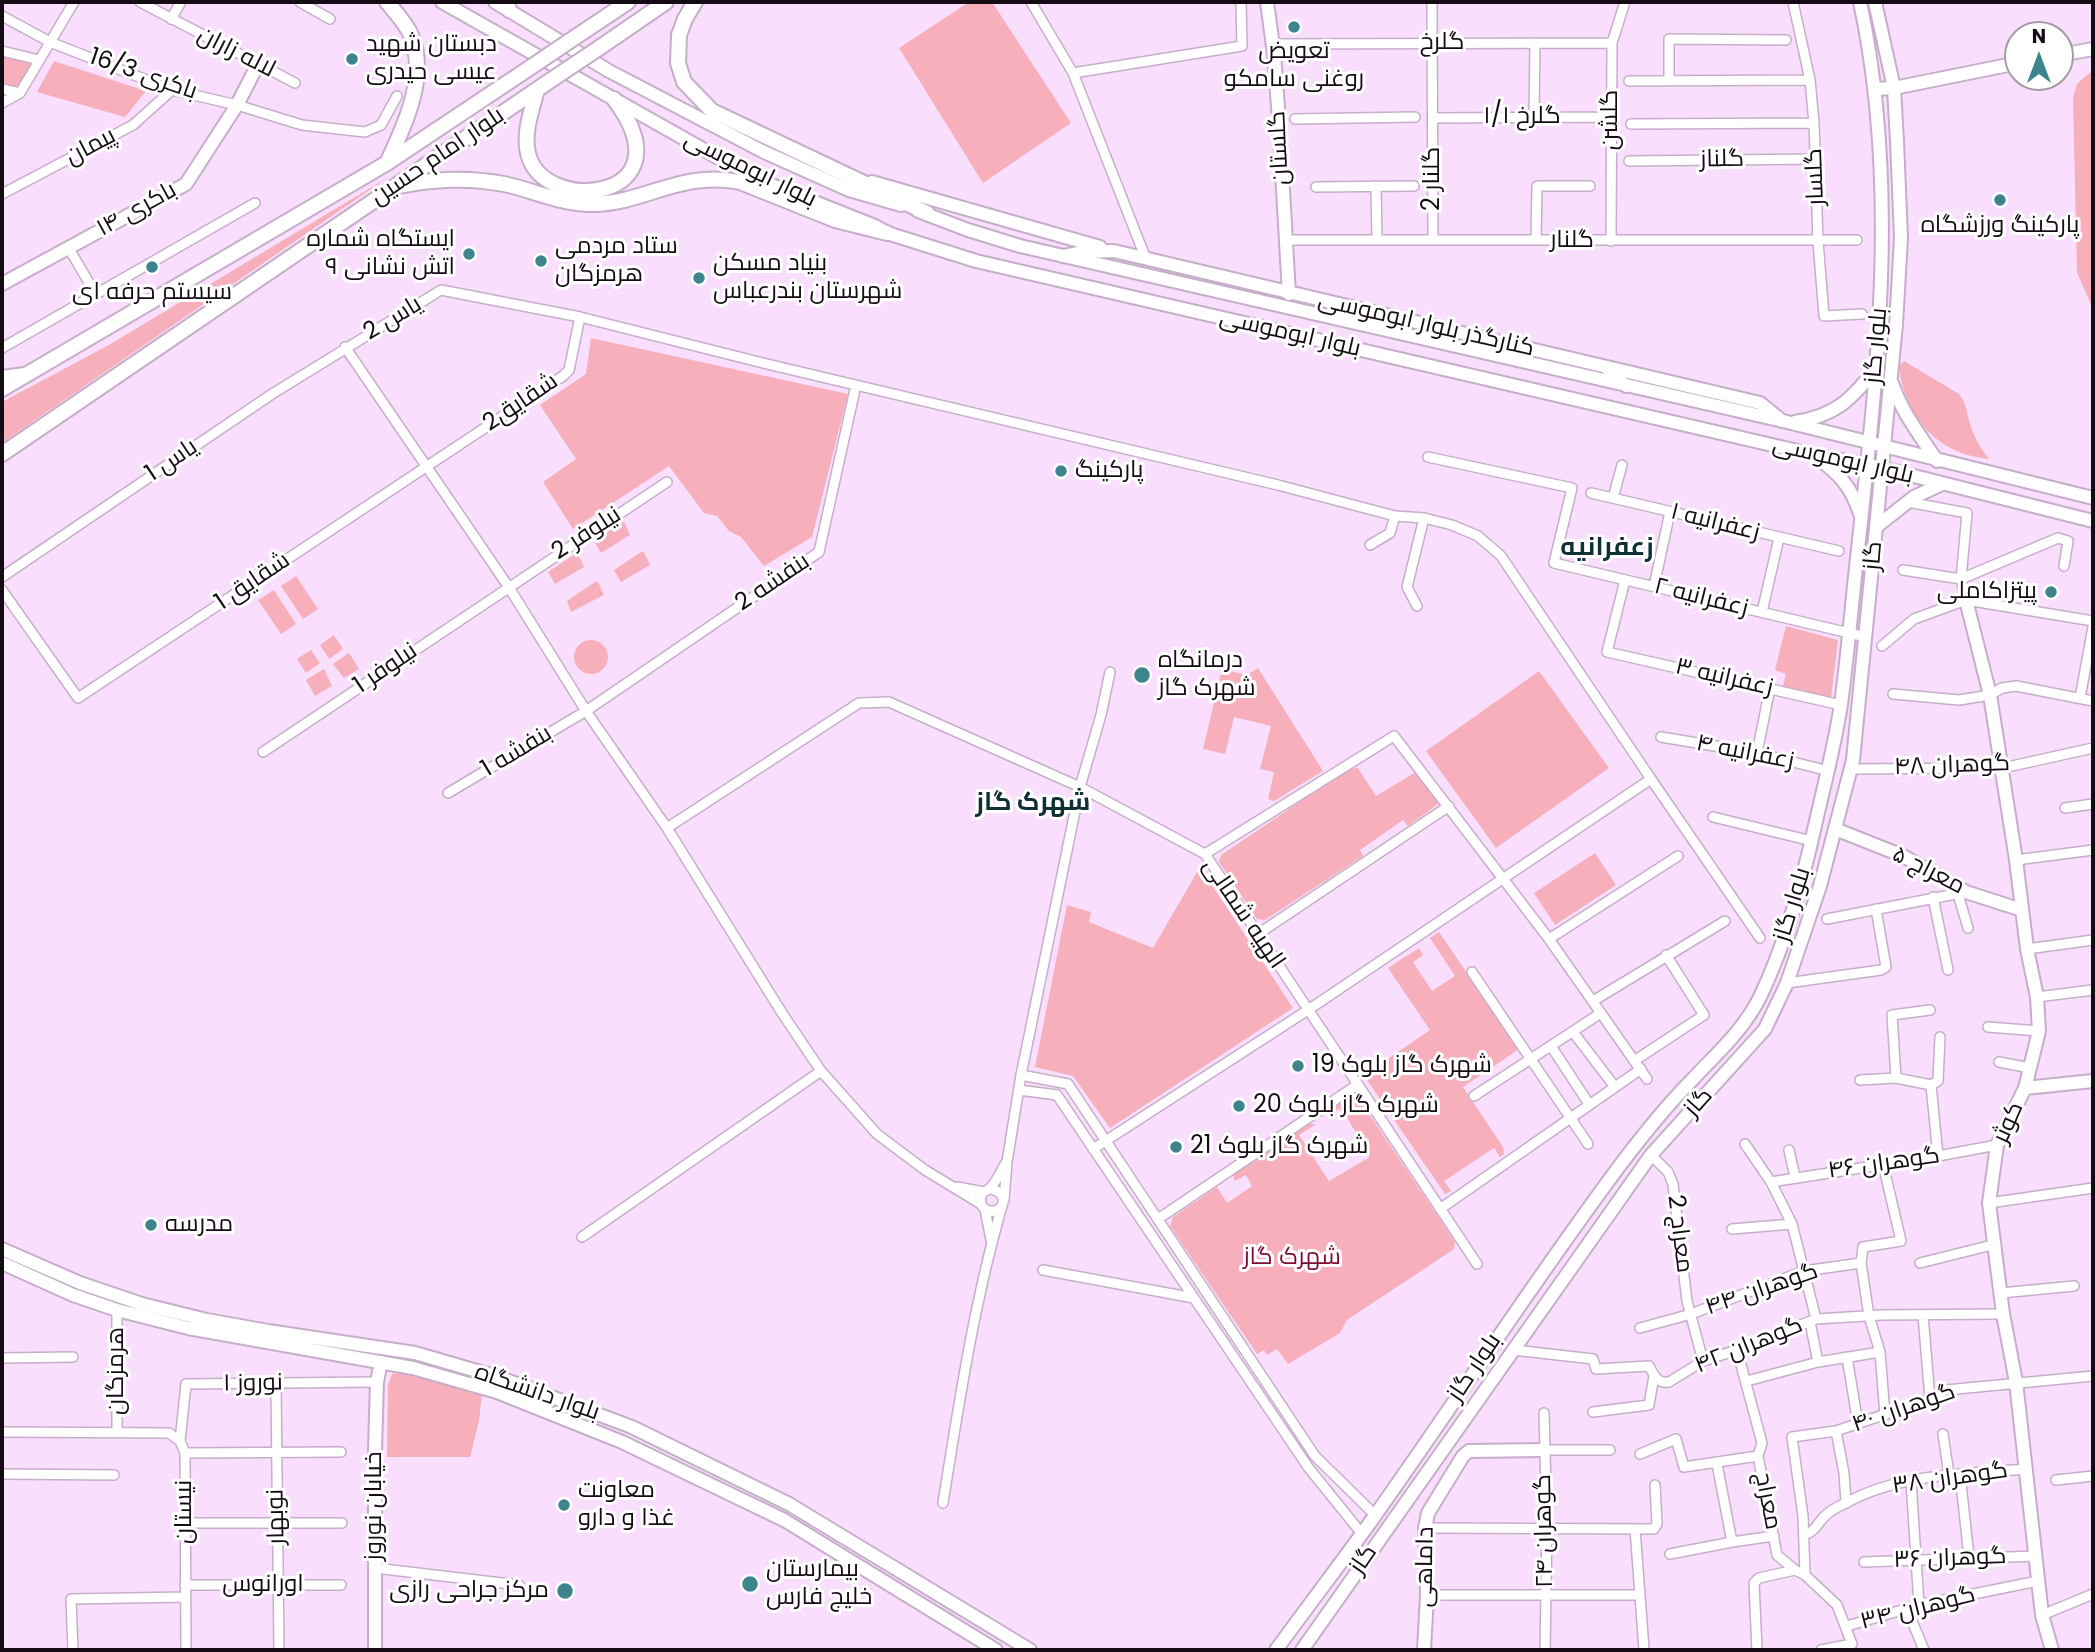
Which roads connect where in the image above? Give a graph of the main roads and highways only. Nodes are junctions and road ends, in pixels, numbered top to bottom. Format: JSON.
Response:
{"nodes":[{"id":1,"x":387,"y":2,"type":"edge"},
{"id":2,"x":442,"y":2,"type":"edge"},
{"id":3,"x":495,"y":2,"type":"edge"},
{"id":4,"x":608,"y":2,"type":"edge"},
{"id":5,"x":628,"y":2,"type":"edge"},
{"id":6,"x":666,"y":2,"type":"edge"},
{"id":7,"x":695,"y":2,"type":"edge"},
{"id":8,"x":1267,"y":2,"type":"edge"},
{"id":9,"x":1860,"y":2,"type":"edge"},
{"id":10,"x":1875,"y":2,"type":"edge"},
{"id":11,"x":508,"y":6,"type":"edge"},
{"id":12,"x":600,"y":21,"type":"junction"},
{"id":13,"x":2093,"y":49,"type":"edge"},
{"id":14,"x":2074,"y":52,"type":"edge"},
{"id":15,"x":258,"y":64,"type":"road end"},
{"id":16,"x":2004,"y":66,"type":"edge"},
{"id":17,"x":542,"y":86,"type":"junction"},
{"id":18,"x":1894,"y":88,"type":"junction"},
{"id":19,"x":1876,"y":89,"type":"junction"},
{"id":20,"x":614,"y":100,"type":"junction"},
{"id":21,"x":387,"y":163,"type":"junction"},
{"id":22,"x":842,"y":173,"type":"junction"},
{"id":23,"x":393,"y":187,"type":"junction"},
{"id":24,"x":927,"y":213,"type":"junction"},
{"id":25,"x":887,"y":233,"type":"junction"},
{"id":26,"x":1114,"y":251,"type":"junction"},
{"id":27,"x":1063,"y":256,"type":"junction"},
{"id":28,"x":2,"y":284,"type":"edge"},
{"id":29,"x":1289,"y":294,"type":"junction"},
{"id":30,"x":1480,"y":338,"type":"junction"},
{"id":31,"x":1506,"y":358,"type":"junction"},
{"id":32,"x":1607,"y":368,"type":"junction"},
{"id":33,"x":1874,"y":371,"type":"junction"},
{"id":34,"x":29,"y":373,"type":"junction"},
{"id":35,"x":2,"y":377,"type":"edge"},
{"id":36,"x":1891,"y":378,"type":"junction"},
{"id":37,"x":1626,"y":386,"type":"junction"},
{"id":38,"x":2,"y":389,"type":"edge"},
{"id":39,"x":1786,"y":422,"type":"junction"},
{"id":40,"x":1868,"y":442,"type":"junction"},
{"id":41,"x":1884,"y":446,"type":"junction"},
{"id":42,"x":2,"y":454,"type":"edge"},
{"id":43,"x":1811,"y":454,"type":"junction"},
{"id":44,"x":1937,"y":461,"type":"junction"},
{"id":45,"x":1866,"y":465,"type":"junction"},
{"id":46,"x":1882,"y":468,"type":"junction"},
{"id":47,"x":1942,"y":484,"type":"junction"},
{"id":48,"x":2093,"y":498,"type":"edge"},
{"id":49,"x":1861,"y":517,"type":"junction"},
{"id":50,"x":2093,"y":521,"type":"edge"},
{"id":51,"x":1876,"y":527,"type":"junction"},
{"id":52,"x":1966,"y":600,"type":"road end"},
{"id":53,"x":1835,"y":829,"type":"junction"},
{"id":54,"x":2022,"y":910,"type":"junction"},
{"id":55,"x":2093,"y":1081,"type":"edge"},
{"id":56,"x":2025,"y":1088,"type":"junction"},
{"id":57,"x":2,"y":1249,"type":"edge"},
{"id":58,"x":2,"y":1263,"type":"edge"},
{"id":59,"x":1496,"y":1337,"type":"junction"},
{"id":60,"x":1514,"y":1350,"type":"junction"},
{"id":61,"x":381,"y":1362,"type":"junction"},
{"id":62,"x":1544,"y":1450,"type":"road end"},
{"id":63,"x":950,"y":1603,"type":"junction"},
{"id":64,"x":938,"y":1617,"type":"junction"},
{"id":65,"x":375,"y":1650,"type":"edge"},
{"id":66,"x":996,"y":1650,"type":"edge"},
{"id":67,"x":1030,"y":1650,"type":"edge"},
{"id":68,"x":1276,"y":1650,"type":"edge"},
{"id":69,"x":1302,"y":1650,"type":"edge"},
{"id":70,"x":1424,"y":1650,"type":"edge"},
{"id":71,"x":2053,"y":1650,"type":"edge"}],
"edges":[{"from":1,"to":21,"type":"main road"},
{"from":2,"to":20,"type":"main road","name":"بلوار ابوموسی"},
{"from":3,"to":11,"type":"main road","name":"بلوار ابوموسی"},
{"from":4,"to":12,"type":"main road"},
{"from":5,"to":12,"type":"main road","name":"بلوار امام حسین"},
{"from":6,"to":17,"type":"main road","name":"بلوار امام حسین","bridge":true},
{"from":7,"to":22,"type":"main road"},
{"from":8,"to":29,"type":"main road","name":"گلستان"},
{"from":9,"to":19,"type":"main road","name":"بلوار گاز"},
{"from":10,"to":18,"type":"main road","name":"بلوار گاز"},
{"from":11,"to":24,"type":"main road","name":"بلوار ابوموسی"},
{"from":12,"to":21,"type":"main road","name":"بلوار امام حسین","bridge":true},
{"from":13,"to":14,"type":"main road"},
{"from":15,"to":28,"type":"main road","name":"باکری ۱۴"},
{"from":16,"to":18,"type":"main road"},
{"from":17,"to":20,"type":"main road"},
{"from":17,"to":23,"type":"main road","name":"بلوار امام حسین"},
{"from":18,"to":19,"type":"main road"},
{"from":18,"to":36,"type":"main road","name":"بلوار گاز"},
{"from":19,"to":33,"type":"main road","name":"بلوار گاز"},
{"from":20,"to":25,"type":"main road","name":"بلوار ابوموسی"},
{"from":21,"to":34,"type":"main road","name":"بلوار امام حسین"},
{"from":22,"to":24,"type":"main road"},
{"from":22,"to":26,"type":"main road"},
{"from":23,"to":25,"type":"main road"},
{"from":23,"to":42,"type":"main road","name":"بلوار امام حسین"},
{"from":24,"to":27,"type":"main road","name":"بلوار ابوموسی"},
{"from":25,"to":43,"type":"main road","name":"بلوار ابوموسی"},
{"from":26,"to":27,"type":"main road","name":"کنارگذر بلوار ابوموسی"},
{"from":26,"to":29,"type":"main road","name":"کنارگذر بلوار ابوموسی"},
{"from":27,"to":31,"type":"main road","name":"بلوار ابوموسی"},
{"from":29,"to":30,"type":"main road","name":"کنارگذر بلوار ابوموسی"},
{"from":30,"to":31,"type":"main road"},
{"from":30,"to":32,"type":"main road","name":"کنارگذر بلوار ابوموسی"},
{"from":31,"to":37,"type":"main road","name":"بلوار ابوموسی"},
{"from":32,"to":37,"type":"main road"},
{"from":32,"to":39,"type":"main road","name":"کنارگذر بلوار ابوموسی"},
{"from":33,"to":39,"type":"main road"},
{"from":33,"to":40,"type":"main road","name":"بلوار گاز"},
{"from":34,"to":35,"type":"main road"},
{"from":34,"to":38,"type":"main road","name":"بلوار امام حسین"},
{"from":36,"to":41,"type":"main road","name":"بلوار گاز"},
{"from":36,"to":44,"type":"main road"},
{"from":37,"to":39,"type":"main road","name":"بلوار ابوموسی"},
{"from":39,"to":40,"type":"main road","name":"بلوار ابوموسی"},
{"from":40,"to":41,"type":"main road","name":"بلوار ابوموسی"},
{"from":40,"to":45,"type":"main road","name":"بلوار گاز"},
{"from":41,"to":44,"type":"main road","name":"بلوار ابوموسی"},
{"from":41,"to":46,"type":"main road","name":"بلوار گاز"},
{"from":43,"to":45,"type":"main road","name":"بلوار ابوموسی"},
{"from":43,"to":49,"type":"main road"},
{"from":44,"to":48,"type":"main road","name":"بلوار ابوموسی"},
{"from":45,"to":46,"type":"main road","name":"بلوار ابوموسی"},
{"from":45,"to":49,"type":"main road","name":"بلوار گاز"},
{"from":46,"to":47,"type":"main road","name":"بلوار ابوموسی"},
{"from":46,"to":51,"type":"main road","name":"گاز"},
{"from":47,"to":50,"type":"main road","name":"بلوار ابوموسی"},
{"from":47,"to":51,"type":"main road"},
{"from":49,"to":59,"type":"main road","name":"بلوار گاز"},
{"from":51,"to":53,"type":"main road","name":"گاز"},
{"from":52,"to":54,"type":"main road","name":"کوثر"},
{"from":53,"to":54,"type":"main road","name":"معراج ۵"},
{"from":53,"to":60,"type":"main road","name":"گاز"},
{"from":54,"to":56,"type":"main road","name":"کوثر"},
{"from":55,"to":56,"type":"main road"},
{"from":56,"to":71,"type":"main road","name":"کوثر"},
{"from":57,"to":63,"type":"main road","name":"بلوار دانشگاه"},
{"from":58,"to":61,"type":"main road","name":"بلوار دانشگاه"},
{"from":59,"to":60,"type":"main road"},
{"from":59,"to":68,"type":"main road","name":"بلوار گاز"},
{"from":60,"to":69,"type":"main road","name":"گاز"},
{"from":61,"to":64,"type":"main road","name":"بلوار دانشگاه"},
{"from":61,"to":65,"type":"main road","name":"خیابان نوروز"},
{"from":62,"to":70,"type":"main road","name":"داماهی"},
{"from":63,"to":64,"type":"main road"},
{"from":63,"to":67,"type":"main road","name":"بلوار دانشگاه"},
{"from":64,"to":66,"type":"main road","name":"بلوار دانشگاه"}]}
